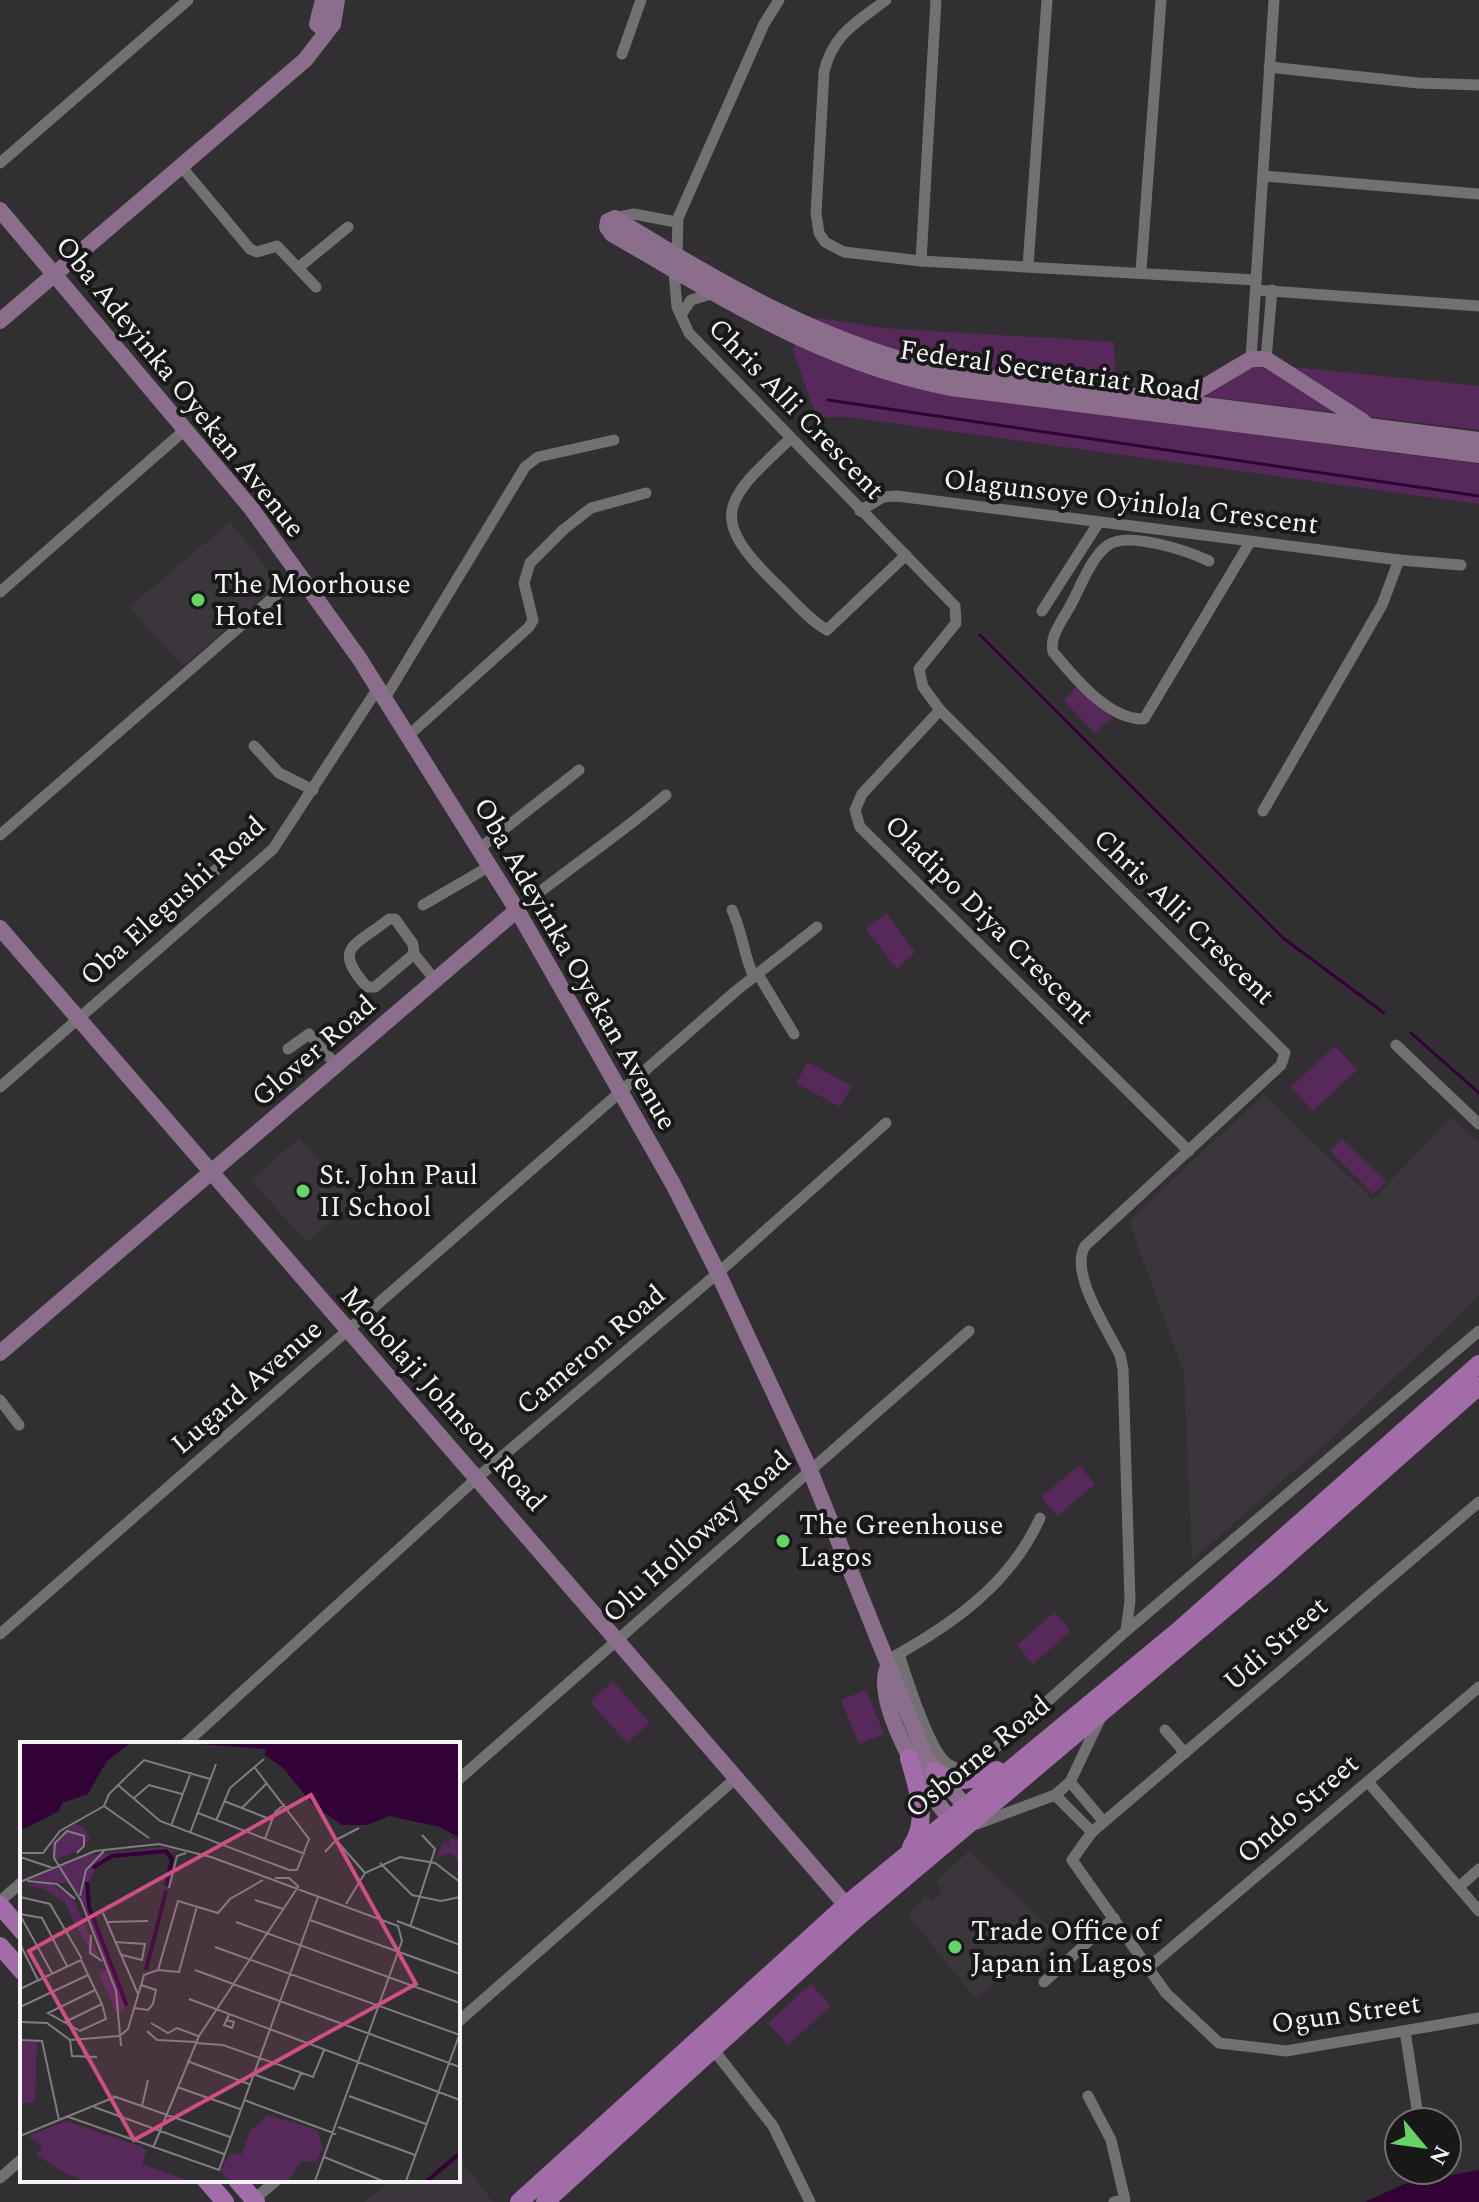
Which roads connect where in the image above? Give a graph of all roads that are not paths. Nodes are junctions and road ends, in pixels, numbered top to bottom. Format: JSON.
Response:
{"nodes":[{"id":1,"x":188,"y":0,"type":"edge"},
{"id":2,"x":323,"y":0,"type":"edge"},
{"id":3,"x":337,"y":0,"type":"edge"},
{"id":4,"x":641,"y":0,"type":"edge"},
{"id":5,"x":779,"y":0,"type":"edge"},
{"id":6,"x":886,"y":0,"type":"edge"},
{"id":7,"x":936,"y":0,"type":"edge"},
{"id":8,"x":1047,"y":0,"type":"edge"},
{"id":9,"x":1161,"y":0,"type":"edge"},
{"id":10,"x":1274,"y":0,"type":"edge"},
{"id":11,"x":325,"y":24,"type":"junction"},
{"id":12,"x":622,"y":54,"type":"dead end"},
{"id":13,"x":1269,"y":67,"type":"junction"},
{"id":14,"x":1479,"y":85,"type":"edge"},
{"id":15,"x":0,"y":163,"type":"edge"},
{"id":16,"x":180,"y":165,"type":"junction"},
{"id":17,"x":1263,"y":176,"type":"junction"},
{"id":18,"x":1479,"y":194,"type":"edge"},
{"id":19,"x":0,"y":210,"type":"edge"},
{"id":20,"x":615,"y":218,"type":"junction"},
{"id":21,"x":676,"y":222,"type":"junction"},
{"id":22,"x":348,"y":227,"type":"dead end"},
{"id":23,"x":677,"y":255,"type":"junction"},
{"id":24,"x":921,"y":261,"type":"junction"},
{"id":25,"x":1028,"y":266,"type":"junction"},
{"id":26,"x":298,"y":268,"type":"junction"},
{"id":27,"x":1141,"y":271,"type":"junction"},
{"id":28,"x":674,"y":272,"type":"junction"},
{"id":29,"x":55,"y":273,"type":"junction"},
{"id":30,"x":1256,"y":285,"type":"junction"},
{"id":31,"x":316,"y":287,"type":"dead end"},
{"id":32,"x":1272,"y":290,"type":"junction"},
{"id":33,"x":711,"y":294,"type":"junction"},
{"id":34,"x":1479,"y":306,"type":"edge"},
{"id":35,"x":681,"y":315,"type":"junction"},
{"id":36,"x":0,"y":321,"type":"edge"},
{"id":37,"x":1258,"y":359,"type":"junction"},
{"id":38,"x":1180,"y":401,"type":"junction"},
{"id":39,"x":1369,"y":425,"type":"junction"},
{"id":40,"x":186,"y":429,"type":"junction"},
{"id":41,"x":614,"y":440,"type":"dead end"},
{"id":42,"x":789,"y":440,"type":"junction"},
{"id":43,"x":1479,"y":440,"type":"edge"},
{"id":44,"x":1479,"y":455,"type":"edge"},
{"id":45,"x":646,"y":493,"type":"dead end"},
{"id":46,"x":860,"y":511,"type":"junction"},
{"id":47,"x":1099,"y":522,"type":"junction"},
{"id":48,"x":1250,"y":542,"type":"junction"},
{"id":49,"x":906,"y":555,"type":"junction"},
{"id":50,"x":1399,"y":560,"type":"junction"},
{"id":51,"x":1209,"y":561,"type":"dead end"},
{"id":52,"x":1461,"y":565,"type":"dead end"},
{"id":53,"x":299,"y":575,"type":"junction"},
{"id":54,"x":0,"y":592,"type":"edge"},
{"id":55,"x":1042,"y":611,"type":"dead end"},
{"id":56,"x":382,"y":693,"type":"junction"},
{"id":57,"x":940,"y":710,"type":"junction"},
{"id":58,"x":409,"y":735,"type":"junction"},
{"id":59,"x":254,"y":746,"type":"dead end"},
{"id":60,"x":579,"y":770,"type":"dead end"},
{"id":61,"x":313,"y":790,"type":"junction"},
{"id":62,"x":666,"y":795,"type":"dead end"},
{"id":63,"x":1263,"y":811,"type":"dead end"},
{"id":64,"x":0,"y":835,"type":"edge"},
{"id":65,"x":480,"y":848,"type":"junction"},
{"id":66,"x":233,"y":855,"type":"dead end"},
{"id":67,"x":490,"y":866,"type":"junction"},
{"id":68,"x":203,"y":881,"type":"junction"},
{"id":69,"x":218,"y":898,"type":"junction"},
{"id":70,"x":423,"y":905,"type":"dead end"},
{"id":71,"x":174,"y":906,"type":"dead end"},
{"id":72,"x":517,"y":910,"type":"junction"},
{"id":73,"x":732,"y":910,"type":"dead end"},
{"id":74,"x":817,"y":927,"type":"dead end"},
{"id":75,"x":1,"y":932,"type":"edge"},
{"id":76,"x":414,"y":954,"type":"junction"},
{"id":77,"x":756,"y":976,"type":"junction"},
{"id":78,"x":435,"y":980,"type":"junction"},
{"id":79,"x":77,"y":1020,"type":"junction"},
{"id":80,"x":794,"y":1034,"type":"dead end"},
{"id":81,"x":1396,"y":1045,"type":"dead end"},
{"id":82,"x":288,"y":1049,"type":"dead end"},
{"id":83,"x":337,"y":1066,"type":"junction"},
{"id":84,"x":0,"y":1087,"type":"edge"},
{"id":85,"x":620,"y":1094,"type":"junction"},
{"id":86,"x":886,"y":1123,"type":"dead end"},
{"id":87,"x":1479,"y":1124,"type":"edge"},
{"id":88,"x":1189,"y":1151,"type":"junction"},
{"id":89,"x":214,"y":1171,"type":"junction"},
{"id":90,"x":718,"y":1273,"type":"junction"},
{"id":91,"x":969,"y":1331,"type":"dead end"},
{"id":92,"x":1479,"y":1331,"type":"edge"},
{"id":93,"x":347,"y":1332,"type":"junction"},
{"id":94,"x":0,"y":1353,"type":"edge"},
{"id":95,"x":1479,"y":1364,"type":"edge"},
{"id":96,"x":1479,"y":1386,"type":"edge"},
{"id":97,"x":0,"y":1400,"type":"edge"},
{"id":98,"x":19,"y":1425,"type":"dead end"},
{"id":99,"x":809,"y":1468,"type":"junction"},
{"id":100,"x":478,"y":1477,"type":"junction"},
{"id":101,"x":1479,"y":1502,"type":"edge"},
{"id":102,"x":1040,"y":1518,"type":"dead end"},
{"id":103,"x":1126,"y":1631,"type":"junction"},
{"id":104,"x":0,"y":1634,"type":"edge"},
{"id":105,"x":620,"y":1640,"type":"junction"},
{"id":106,"x":891,"y":1661,"type":"junction"},
{"id":107,"x":1479,"y":1687,"type":"edge"},
{"id":108,"x":1104,"y":1712,"type":"junction"},
{"id":109,"x":1165,"y":1730,"type":"dead end"},
{"id":110,"x":187,"y":1742,"type":"edge"},
{"id":111,"x":1185,"y":1753,"type":"junction"},
{"id":112,"x":909,"y":1758,"type":"junction"},
{"id":113,"x":1021,"y":1758,"type":"junction"},
{"id":114,"x":934,"y":1771,"type":"junction"},
{"id":115,"x":460,"y":1778,"type":"edge"},
{"id":116,"x":736,"y":1778,"type":"junction"},
{"id":117,"x":1070,"y":1782,"type":"junction"},
{"id":118,"x":1368,"y":1782,"type":"junction"},
{"id":119,"x":1055,"y":1795,"type":"junction"},
{"id":120,"x":962,"y":1819,"type":"junction"},
{"id":121,"x":1104,"y":1822,"type":"junction"},
{"id":122,"x":1092,"y":1832,"type":"junction"},
{"id":123,"x":909,"y":1850,"type":"junction"},
{"id":124,"x":1479,"y":1869,"type":"edge"},
{"id":125,"x":20,"y":1884,"type":"edge"},
{"id":126,"x":1459,"y":1887,"type":"junction"},
{"id":127,"x":0,"y":1903,"type":"edge"},
{"id":128,"x":846,"y":1905,"type":"junction"},
{"id":129,"x":1479,"y":1911,"type":"edge"},
{"id":130,"x":1114,"y":1918,"type":"junction"},
{"id":131,"x":20,"y":1928,"type":"edge"},
{"id":132,"x":0,"y":1946,"type":"edge"},
{"id":133,"x":1148,"y":1968,"type":"junction"},
{"id":134,"x":20,"y":1969,"type":"edge"},
{"id":135,"x":1044,"y":1982,"type":"dead end"},
{"id":136,"x":1479,"y":2018,"type":"edge"},
{"id":137,"x":460,"y":2020,"type":"edge"},
{"id":138,"x":1405,"y":2031,"type":"junction"},
{"id":139,"x":713,"y":2049,"type":"junction"},
{"id":140,"x":1088,"y":2096,"type":"dead end"},
{"id":141,"x":1417,"y":2106,"type":"edge"},
{"id":142,"x":20,"y":2161,"type":"edge"},
{"id":143,"x":0,"y":2178,"type":"edge"},
{"id":144,"x":208,"y":2182,"type":"edge"},
{"id":145,"x":239,"y":2182,"type":"edge"},
{"id":146,"x":275,"y":2182,"type":"edge"},
{"id":147,"x":254,"y":2201,"type":"edge"},
{"id":148,"x":1122,"y":2201,"type":"edge"},
{"id":149,"x":225,"y":2202,"type":"edge"},
{"id":150,"x":519,"y":2202,"type":"edge"},
{"id":151,"x":545,"y":2202,"type":"edge"},
{"id":152,"x":810,"y":2202,"type":"edge"}],
"edges":[{"from":1,"to":15,"type":"street"},
{"from":2,"to":11,"type":"main road"},
{"from":3,"to":11,"type":"main road"},
{"from":4,"to":12,"type":"street"},
{"from":5,"to":21,"type":"street"},
{"from":6,"to":24,"type":"street"},
{"from":7,"to":24,"type":"street"},
{"from":8,"to":25,"type":"street"},
{"from":9,"to":27,"type":"street"},
{"from":10,"to":13,"type":"street"},
{"from":11,"to":16,"type":"main road"},
{"from":13,"to":14,"type":"street"},
{"from":13,"to":17,"type":"street"},
{"from":16,"to":26,"type":"street"},
{"from":16,"to":29,"type":"main road"},
{"from":17,"to":18,"type":"street"},
{"from":17,"to":30,"type":"street"},
{"from":19,"to":29,"type":"main road","name":"Oba Adeyinka Oyekan Avenue"},
{"from":20,"to":21,"type":"street"},
{"from":20,"to":23,"type":"main road","name":"Federal Secretariat Road"},
{"from":20,"to":28,"type":"main road","name":"Federal Secretariat Road"},
{"from":21,"to":23,"type":"street"},
{"from":22,"to":26,"type":"street"},
{"from":23,"to":38,"type":"main road","name":"Federal Secretariat Road"},
{"from":24,"to":25,"type":"street"},
{"from":25,"to":27,"type":"street"},
{"from":26,"to":31,"type":"street"},
{"from":27,"to":30,"type":"street"},
{"from":28,"to":33,"type":"main road","name":"Federal Secretariat Road"},
{"from":28,"to":35,"type":"street","name":"Chris Alli Crescent"},
{"from":29,"to":36,"type":"main road"},
{"from":29,"to":40,"type":"main road","name":"Oba Adeyinka Oyekan Avenue"},
{"from":30,"to":32,"type":"street"},
{"from":30,"to":37,"type":"street"},
{"from":32,"to":34,"type":"street"},
{"from":32,"to":37,"type":"street"},
{"from":33,"to":35,"type":"street","name":"Chris Alli Crescent"},
{"from":33,"to":44,"type":"main road","name":"Federal Secretariat Road"},
{"from":35,"to":42,"type":"street","name":"Chris Alli Crescent"},
{"from":37,"to":38,"type":"main road"},
{"from":37,"to":39,"type":"main road"},
{"from":38,"to":39,"type":"main road","name":"Federal Secretariat Road"},
{"from":39,"to":43,"type":"main road","name":"Federal Secretariat Road"},
{"from":40,"to":53,"type":"main road","name":"Oba Adeyinka Oyekan Avenue"},
{"from":40,"to":54,"type":"street"},
{"from":41,"to":56,"type":"street","name":"Oba Elegushi Road"},
{"from":42,"to":46,"type":"street","name":"Chris Alli Crescent"},
{"from":42,"to":49,"type":"street"},
{"from":45,"to":58,"type":"street"},
{"from":46,"to":47,"type":"street","name":"Olagunsoye Oyinlola Crescent"},
{"from":46,"to":49,"type":"street","name":"Chris Alli Crescent"},
{"from":47,"to":48,"type":"street","name":"Olagunsoye Oyinlola Crescent"},
{"from":47,"to":55,"type":"street"},
{"from":48,"to":50,"type":"street","name":"Olagunsoye Oyinlola Crescent"},
{"from":48,"to":51,"type":"street"},
{"from":49,"to":57,"type":"street","name":"Chris Alli Crescent"},
{"from":50,"to":52,"type":"street","name":"Olagunsoye Oyinlola Crescent"},
{"from":50,"to":63,"type":"street"},
{"from":53,"to":56,"type":"main road","name":"Oba Adeyinka Oyekan Avenue"},
{"from":53,"to":64,"type":"street"},
{"from":56,"to":58,"type":"main road","name":"Oba Adeyinka Oyekan Avenue"},
{"from":56,"to":61,"type":"street","name":"Oba Elegushi Road"},
{"from":57,"to":88,"type":"street","name":"Oladipo Diya Crescent"},
{"from":57,"to":88,"type":"street","name":"Chris Alli Crescent"},
{"from":58,"to":65,"type":"main road","name":"Oba Adeyinka Oyekan Avenue"},
{"from":59,"to":61,"type":"street"},
{"from":60,"to":65,"type":"street"},
{"from":61,"to":69,"type":"street","name":"Oba Elegushi Road"},
{"from":62,"to":72,"type":"street","name":"Glover Road"},
{"from":65,"to":67,"type":"main road","name":"Oba Adeyinka Oyekan Avenue"},
{"from":66,"to":68,"type":"street"},
{"from":67,"to":70,"type":"street"},
{"from":67,"to":72,"type":"main road","name":"Oba Adeyinka Oyekan Avenue"},
{"from":68,"to":69,"type":"street"},
{"from":68,"to":71,"type":"street"},
{"from":69,"to":79,"type":"street","name":"Oba Elegushi Road"},
{"from":72,"to":78,"type":"main road","name":"Glover Road"},
{"from":72,"to":85,"type":"main road","name":"Oba Adeyinka Oyekan Avenue"},
{"from":73,"to":77,"type":"street"},
{"from":74,"to":77,"type":"street","name":"Lugard Avenue"},
{"from":75,"to":79,"type":"main road","name":"Mobolaji Johnson Road"},
{"from":76,"to":76,"type":"street"},
{"from":76,"to":78,"type":"street"},
{"from":77,"to":80,"type":"street"},
{"from":77,"to":85,"type":"street","name":"Lugard Avenue"},
{"from":78,"to":83,"type":"main road","name":"Glover Road"},
{"from":79,"to":84,"type":"street","name":"Oba Elegushi Road"},
{"from":79,"to":89,"type":"main road","name":"Mobolaji Johnson Road"},
{"from":81,"to":87,"type":"street"},
{"from":82,"to":83,"type":"street"},
{"from":83,"to":89,"type":"main road","name":"Glover Road"},
{"from":85,"to":90,"type":"main road","name":"Oba Adeyinka Oyekan Avenue"},
{"from":85,"to":93,"type":"street","name":"Lugard Avenue"},
{"from":86,"to":90,"type":"street","name":"Cameron Road"},
{"from":88,"to":103,"type":"street","name":"Chris Alli Crescent"},
{"from":89,"to":93,"type":"main road","name":"Mobolaji Johnson Road"},
{"from":89,"to":94,"type":"main road","name":"Glover Road"},
{"from":90,"to":99,"type":"main road","name":"Oba Adeyinka Oyekan Avenue"},
{"from":90,"to":100,"type":"street","name":"Cameron Road"},
{"from":91,"to":99,"type":"street","name":"Olu Holloway Road"},
{"from":92,"to":103,"type":"street"},
{"from":93,"to":100,"type":"main road","name":"Mobolaji Johnson Road"},
{"from":93,"to":104,"type":"street","name":"Lugard Avenue"},
{"from":95,"to":113,"type":"main road","name":"Osborne Road"},
{"from":96,"to":108,"type":"main road","name":"Osborne Road"},
{"from":97,"to":98,"type":"street"},
{"from":99,"to":105,"type":"street","name":"Olu Holloway Road"},
{"from":99,"to":106,"type":"main road","name":"Oba Adeyinka Oyekan Avenue"},
{"from":100,"to":105,"type":"main road","name":"Mobolaji Johnson Road"},
{"from":100,"to":110,"type":"street","name":"Cameron Road"},
{"from":101,"to":111,"type":"street","name":"Udi Street"},
{"from":102,"to":106,"type":"street"},
{"from":103,"to":106,"type":"street"},
{"from":105,"to":115,"type":"street","name":"Olu Holloway Road"},
{"from":105,"to":116,"type":"main road","name":"Mobolaji Johnson Road"},
{"from":106,"to":112,"type":"main road"},
{"from":106,"to":114,"type":"main road","name":"Oba Adeyinka Oyekan Avenue"},
{"from":107,"to":118,"type":"street","name":"Ondo Street"},
{"from":108,"to":117,"type":"street"},
{"from":108,"to":120,"type":"main road","name":"Osborne Road"},
{"from":109,"to":111,"type":"street"},
{"from":111,"to":121,"type":"street","name":"Udi Street"},
{"from":112,"to":120,"type":"main road"},
{"from":112,"to":123,"type":"main road"},
{"from":113,"to":114,"type":"main road"},
{"from":113,"to":120,"type":"main road","name":"Osborne Road"},
{"from":114,"to":120,"type":"main road","name":"Oba Adeyinka Oyekan Avenue"},
{"from":116,"to":128,"type":"main road","name":"Mobolaji Johnson Road"},
{"from":116,"to":137,"type":"street"},
{"from":117,"to":119,"type":"street"},
{"from":117,"to":121,"type":"street"},
{"from":118,"to":126,"type":"street"},
{"from":118,"to":133,"type":"street","name":"Ondo Street"},
{"from":119,"to":120,"type":"street"},
{"from":119,"to":122,"type":"street"},
{"from":120,"to":123,"type":"main road","name":"Osborne Road"},
{"from":120,"to":139,"type":"main road","name":"Osborne Road"},
{"from":121,"to":122,"type":"street","name":"Ogun Street"},
{"from":122,"to":130,"type":"street","name":"Ogun Street"},
{"from":123,"to":128,"type":"main road","name":"Osborne Road"},
{"from":124,"to":126,"type":"street"},
{"from":125,"to":127,"type":"street"},
{"from":126,"to":129,"type":"street"},
{"from":127,"to":131,"type":"main road"},
{"from":128,"to":150,"type":"main road","name":"Osborne Road"},
{"from":130,"to":133,"type":"street","name":"Ogun Street"},
{"from":130,"to":135,"type":"street"},
{"from":132,"to":134,"type":"main road"},
{"from":133,"to":138,"type":"street","name":"Ogun Street"},
{"from":136,"to":138,"type":"street","name":"Ogun Street"},
{"from":138,"to":141,"type":"street"},
{"from":139,"to":151,"type":"main road","name":"Osborne Road"},
{"from":139,"to":152,"type":"street"},
{"from":140,"to":148,"type":"street"},
{"from":142,"to":143,"type":"street"},
{"from":144,"to":149,"type":"main road"},
{"from":145,"to":147,"type":"main road"},
{"from":146,"to":147,"type":"street"}]}
